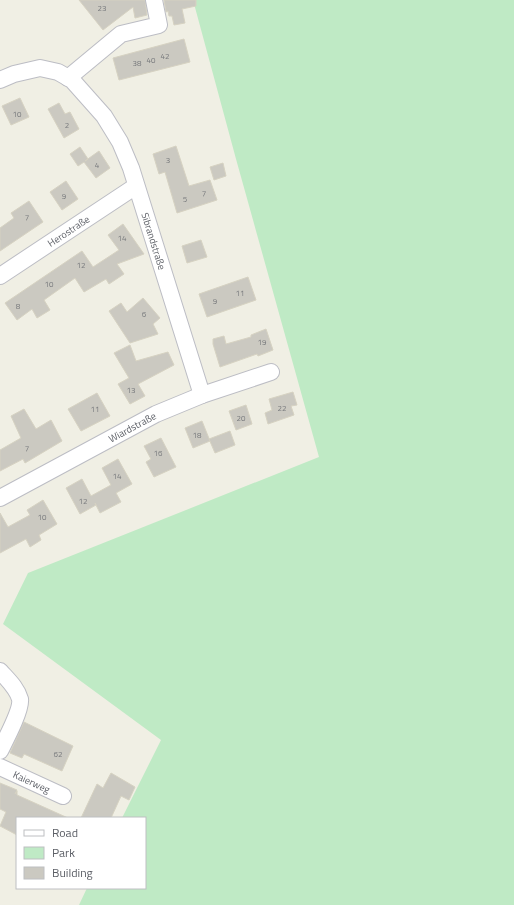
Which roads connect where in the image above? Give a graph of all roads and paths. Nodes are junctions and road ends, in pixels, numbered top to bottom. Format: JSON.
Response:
{"nodes":[{"id":1,"x":154,"y":0,"type":"edge"},
{"id":2,"x":68,"y":78,"type":"junction"},
{"id":3,"x":0,"y":80,"type":"edge"},
{"id":4,"x":136,"y":186,"type":"junction"},
{"id":5,"x":0,"y":276,"type":"edge"},
{"id":6,"x":271,"y":372,"type":"dead end"},
{"id":7,"x":202,"y":395,"type":"junction"},
{"id":8,"x":0,"y":498,"type":"edge"},
{"id":9,"x":0,"y":671,"type":"edge"},
{"id":10,"x":0,"y":751,"type":"edge"},
{"id":11,"x":0,"y":767,"type":"edge"},
{"id":12,"x":63,"y":796,"type":"dead end"}],
"edges":[{"from":1,"to":2,"type":"street"},
{"from":2,"to":3,"type":"street"},
{"from":2,"to":4,"type":"street","name":"Sibrandstraße"},
{"from":4,"to":5,"type":"street","name":"Herostraße"},
{"from":4,"to":7,"type":"street","name":"Sibrandstraße"},
{"from":6,"to":7,"type":"street","name":"Wiardstraße"},
{"from":7,"to":8,"type":"street","name":"Wiardstraße"},
{"from":9,"to":10,"type":"street"},
{"from":11,"to":12,"type":"street","name":"Kaierweg"}]}
